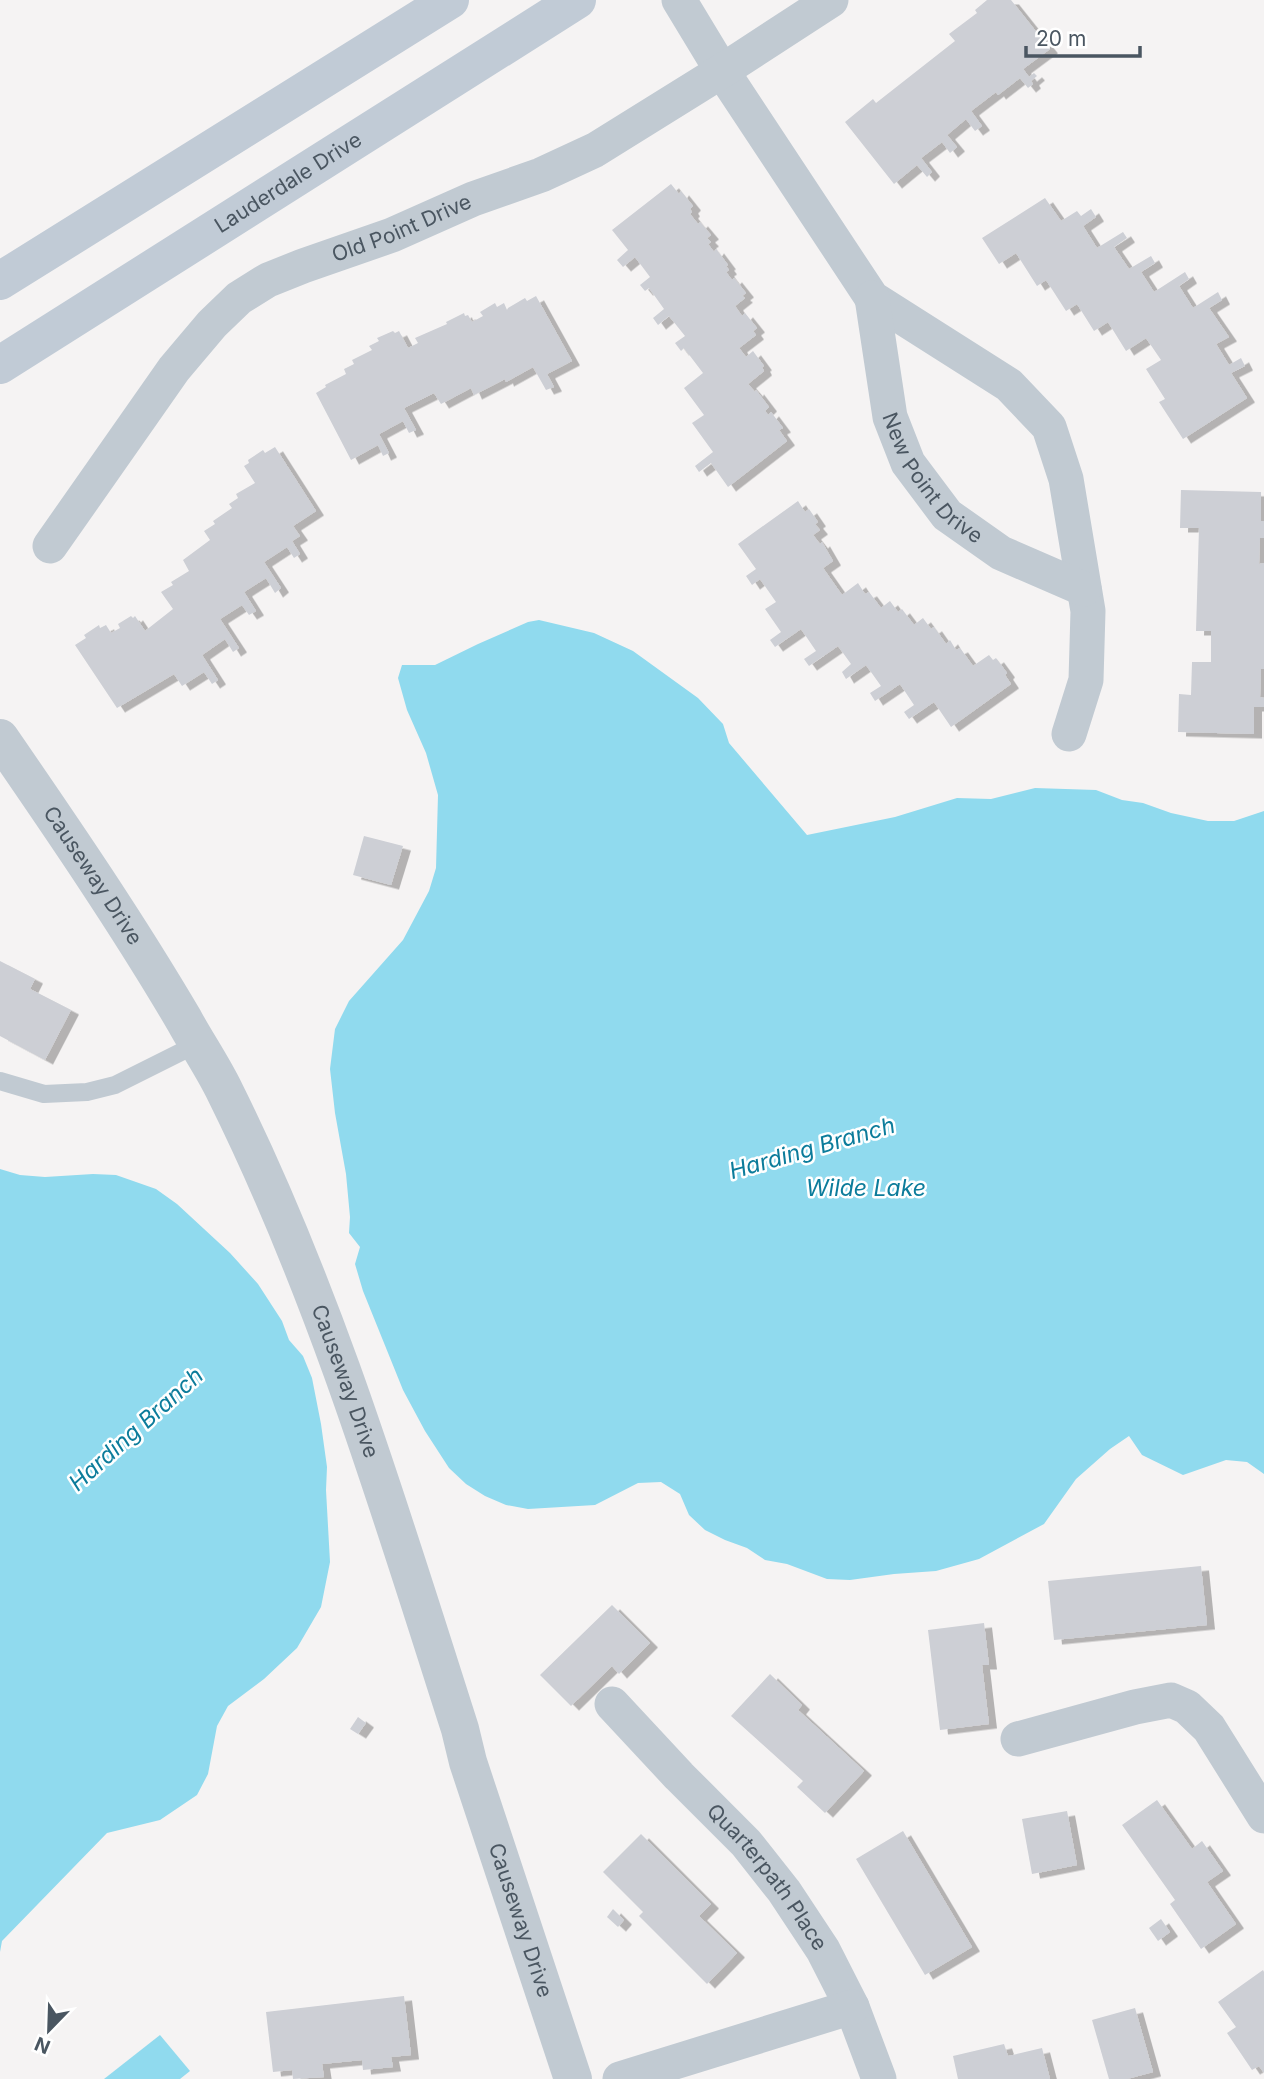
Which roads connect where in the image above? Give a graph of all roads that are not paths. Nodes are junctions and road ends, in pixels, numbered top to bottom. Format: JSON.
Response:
{"nodes":[{"id":1,"x":450,"y":0,"type":"edge"},
{"id":2,"x":577,"y":0,"type":"edge"},
{"id":3,"x":678,"y":0,"type":"edge"},
{"id":4,"x":831,"y":0,"type":"edge"},
{"id":5,"x":722,"y":71,"type":"junction"},
{"id":6,"x":0,"y":281,"type":"edge"},
{"id":7,"x":872,"y":298,"type":"junction"},
{"id":8,"x":0,"y":365,"type":"edge"},
{"id":9,"x":50,"y":546,"type":"dead end"},
{"id":10,"x":1084,"y":589,"type":"junction"},
{"id":11,"x":1069,"y":734,"type":"dead end"},
{"id":12,"x":0,"y":738,"type":"edge"},
{"id":13,"x":198,"y":1044,"type":"junction"},
{"id":14,"x":0,"y":1081,"type":"edge"},
{"id":15,"x":612,"y":1704,"type":"dead end"},
{"id":16,"x":1018,"y":1740,"type":"dead end"},
{"id":17,"x":1264,"y":1816,"type":"edge"},
{"id":18,"x":852,"y":2007,"type":"junction"},
{"id":19,"x":573,"y":2079,"type":"edge"},
{"id":20,"x":620,"y":2079,"type":"edge"},
{"id":21,"x":879,"y":2079,"type":"edge"}],
"edges":[{"from":1,"to":6,"type":"main road"},
{"from":2,"to":8,"type":"main road","name":"Lauderdale Drive"},
{"from":3,"to":5,"type":"street","name":"New Point Drive"},
{"from":4,"to":5,"type":"street","name":"Old Point Drive"},
{"from":5,"to":7,"type":"street","name":"New Point Drive"},
{"from":5,"to":9,"type":"street","name":"Old Point Drive"},
{"from":7,"to":10,"type":"street","name":"New Point Drive"},
{"from":7,"to":10,"type":"street","name":"New Point Drive"},
{"from":10,"to":11,"type":"street","name":"New Point Drive"},
{"from":12,"to":13,"type":"street","name":"Causeway Drive"},
{"from":13,"to":14,"type":"lane"},
{"from":13,"to":19,"type":"street","name":"Causeway Drive"},
{"from":15,"to":18,"type":"street","name":"Quarterpath Place"},
{"from":16,"to":17,"type":"street"},
{"from":18,"to":20,"type":"street"},
{"from":18,"to":21,"type":"street","name":"Quarterpath Place"}]}
